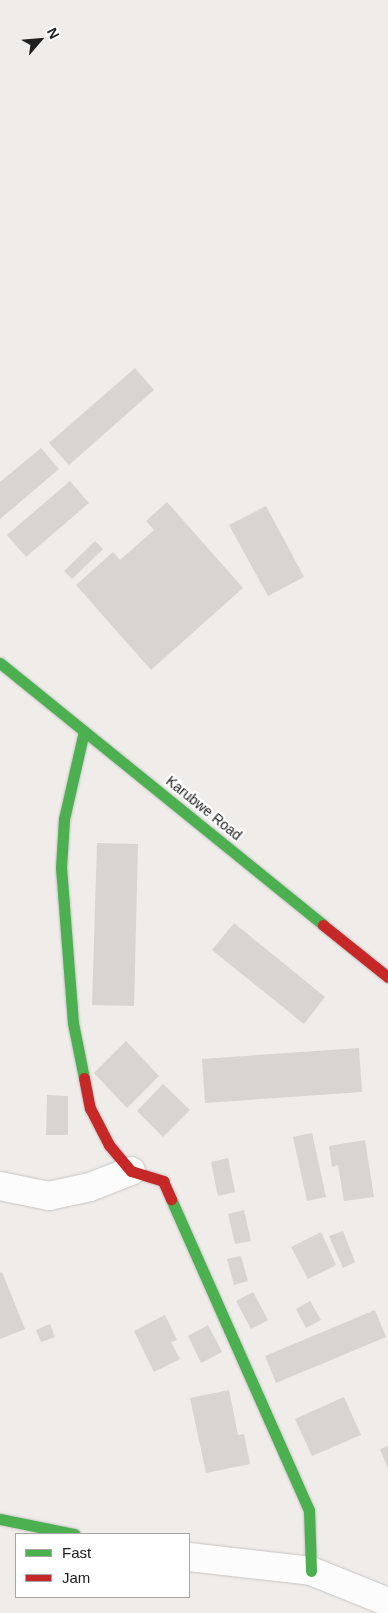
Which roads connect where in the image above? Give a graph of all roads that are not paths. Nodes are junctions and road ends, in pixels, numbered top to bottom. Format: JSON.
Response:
{"nodes":[{"id":1,"x":0,"y":663,"type":"edge"},
{"id":2,"x":84,"y":731,"type":"junction"},
{"id":3,"x":388,"y":977,"type":"edge"},
{"id":4,"x":131,"y":1171,"type":"junction"},
{"id":5,"x":0,"y":1186,"type":"edge"},
{"id":6,"x":0,"y":1519,"type":"edge"},
{"id":7,"x":69,"y":1533,"type":"edge"},
{"id":8,"x":190,"y":1557,"type":"edge"},
{"id":9,"x":311,"y":1571,"type":"junction"},
{"id":10,"x":388,"y":1602,"type":"edge"}],
"edges":[{"from":1,"to":2,"type":"street","name":"Karubwe Road"},
{"from":2,"to":3,"type":"street","name":"Karubwe Road"},
{"from":2,"to":4,"type":"street"},
{"from":4,"to":5,"type":"street"},
{"from":4,"to":9,"type":"street"},
{"from":6,"to":7,"type":"street"},
{"from":8,"to":9,"type":"street"},
{"from":9,"to":10,"type":"street"}]}
